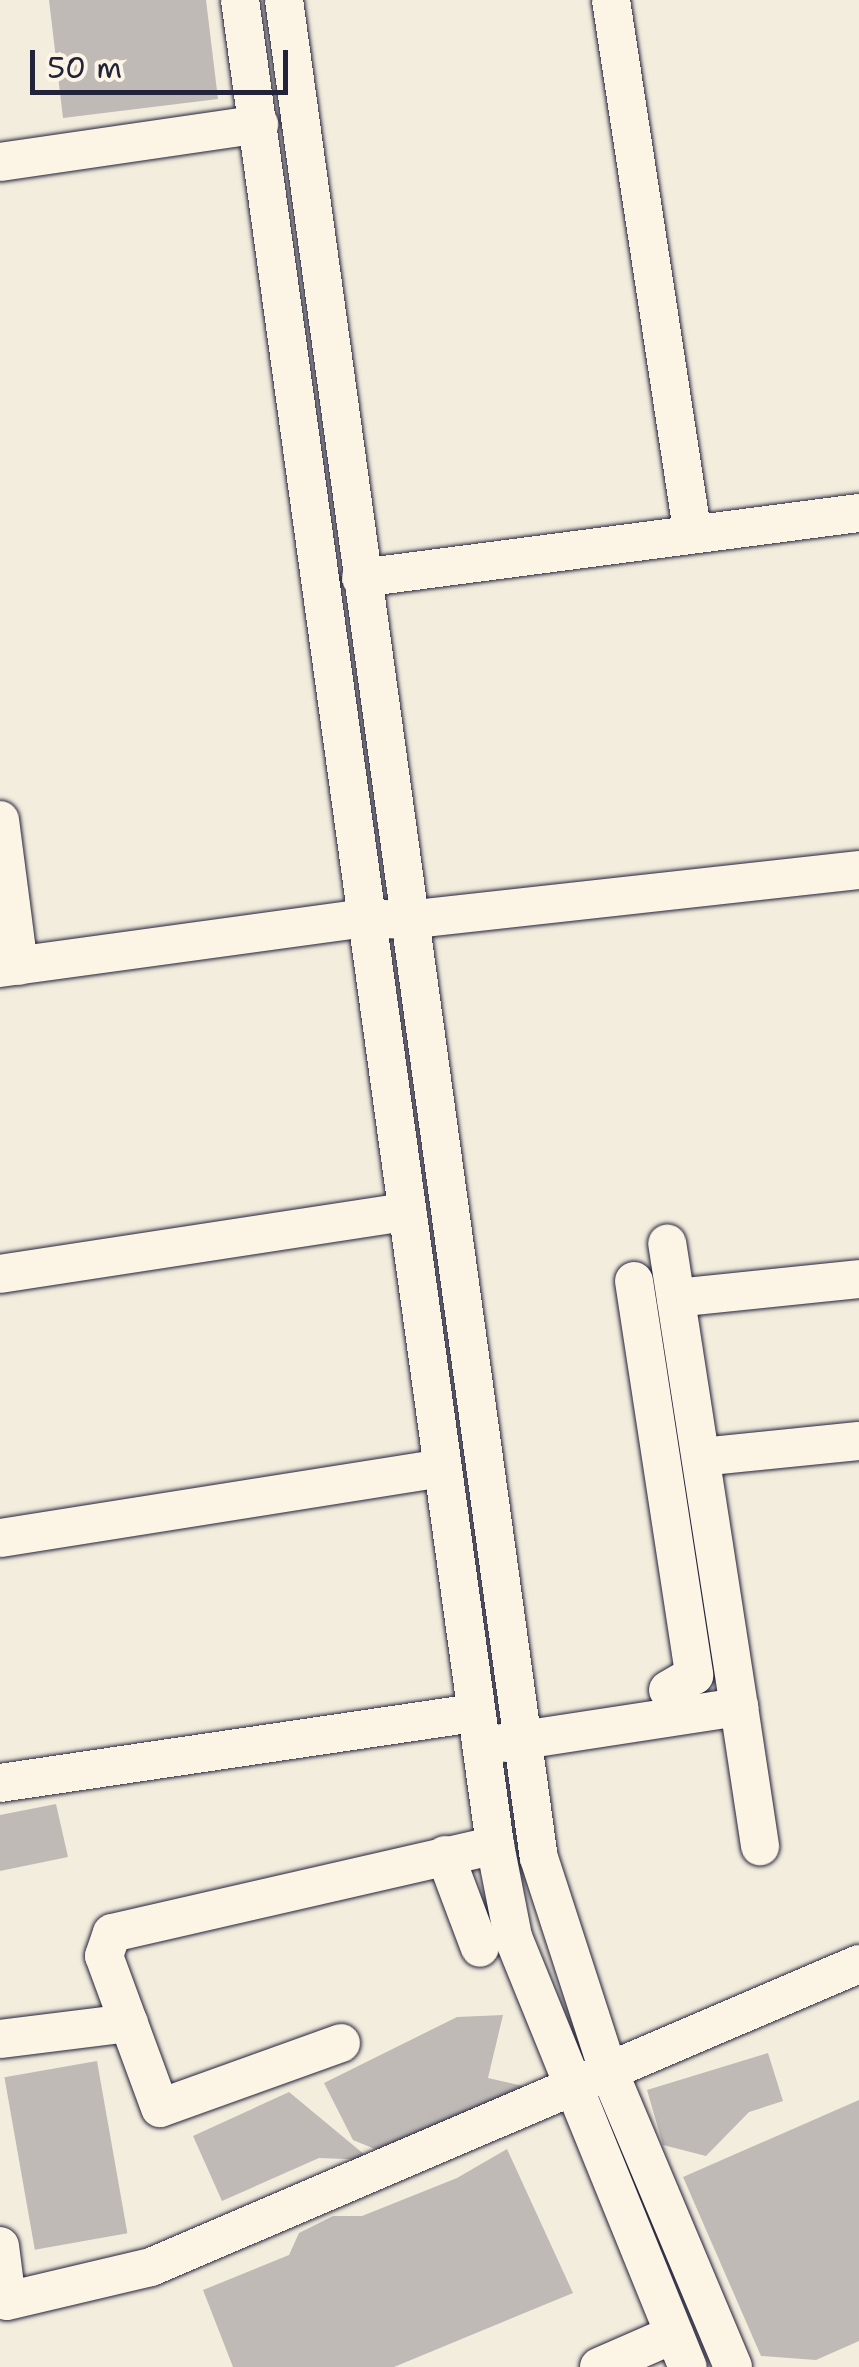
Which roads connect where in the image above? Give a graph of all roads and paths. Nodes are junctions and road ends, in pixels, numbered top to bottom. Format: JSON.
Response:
{"nodes":[{"id":1,"x":240,"y":0,"type":"edge"},
{"id":2,"x":284,"y":0,"type":"edge"},
{"id":3,"x":611,"y":0,"type":"edge"},
{"id":4,"x":258,"y":124,"type":"junction"},
{"id":5,"x":0,"y":162,"type":"edge"},
{"id":6,"x":859,"y":512,"type":"edge"},
{"id":7,"x":692,"y":530,"type":"junction"},
{"id":8,"x":361,"y":578,"type":"junction"},
{"id":9,"x":0,"y":820,"type":"edge"},
{"id":10,"x":859,"y":870,"type":"edge"},
{"id":11,"x":363,"y":918,"type":"junction"},
{"id":12,"x":406,"y":920,"type":"junction"},
{"id":13,"x":10,"y":967,"type":"edge"},
{"id":14,"x":406,"y":1212,"type":"junction"},
{"id":15,"x":667,"y":1244,"type":"dead end"},
{"id":16,"x":0,"y":1274,"type":"edge"},
{"id":17,"x":859,"y":1279,"type":"edge"},
{"id":18,"x":634,"y":1281,"type":"dead end"},
{"id":19,"x":676,"y":1298,"type":"junction"},
{"id":20,"x":859,"y":1441,"type":"edge"},
{"id":21,"x":702,"y":1464,"type":"junction"},
{"id":22,"x":444,"y":1468,"type":"junction"},
{"id":23,"x":664,"y":1475,"type":"junction"},
{"id":24,"x":0,"y":1538,"type":"edge"},
{"id":25,"x":668,"y":1690,"type":"dead end"},
{"id":26,"x":739,"y":1707,"type":"junction"},
{"id":27,"x":479,"y":1730,"type":"junction"},
{"id":28,"x":526,"y":1738,"type":"junction"},
{"id":29,"x":0,"y":1783,"type":"edge"},
{"id":30,"x":495,"y":1845,"type":"junction"},
{"id":31,"x":760,"y":1846,"type":"dead end"},
{"id":32,"x":445,"y":1855,"type":"junction"},
{"id":33,"x":480,"y":1948,"type":"dead end"},
{"id":34,"x":859,"y":1964,"type":"edge"},
{"id":35,"x":129,"y":2023,"type":"junction"},
{"id":36,"x":0,"y":2038,"type":"edge"},
{"id":37,"x":342,"y":2043,"type":"dead end"},
{"id":38,"x":608,"y":2067,"type":"junction"},
{"id":39,"x":569,"y":2089,"type":"junction"},
{"id":40,"x":0,"y":2246,"type":"edge"},
{"id":41,"x":682,"y":2351,"type":"edge"},
{"id":42,"x":599,"y":2367,"type":"edge"},
{"id":43,"x":733,"y":2367,"type":"edge"}],
"edges":[{"from":1,"to":4,"type":"street"},
{"from":2,"to":8,"type":"street"},
{"from":3,"to":7,"type":"street"},
{"from":4,"to":5,"type":"street"},
{"from":4,"to":11,"type":"street"},
{"from":6,"to":7,"type":"street"},
{"from":7,"to":8,"type":"street"},
{"from":8,"to":12,"type":"street"},
{"from":9,"to":13,"type":"street"},
{"from":10,"to":12,"type":"street"},
{"from":11,"to":12,"type":"street"},
{"from":11,"to":13,"type":"street"},
{"from":11,"to":14,"type":"street"},
{"from":12,"to":28,"type":"street"},
{"from":14,"to":16,"type":"street"},
{"from":14,"to":22,"type":"street"},
{"from":15,"to":19,"type":"street"},
{"from":17,"to":19,"type":"street"},
{"from":18,"to":23,"type":"street"},
{"from":19,"to":21,"type":"street"},
{"from":20,"to":21,"type":"street"},
{"from":21,"to":23,"type":"street"},
{"from":21,"to":26,"type":"street"},
{"from":22,"to":24,"type":"street"},
{"from":22,"to":27,"type":"street"},
{"from":23,"to":25,"type":"street"},
{"from":26,"to":28,"type":"street"},
{"from":26,"to":31,"type":"street"},
{"from":27,"to":28,"type":"street"},
{"from":27,"to":29,"type":"street"},
{"from":27,"to":30,"type":"street"},
{"from":28,"to":38,"type":"street"},
{"from":30,"to":32,"type":"street"},
{"from":30,"to":39,"type":"street"},
{"from":32,"to":33,"type":"street"},
{"from":32,"to":35,"type":"street"},
{"from":34,"to":38,"type":"street"},
{"from":35,"to":36,"type":"street"},
{"from":35,"to":37,"type":"street"},
{"from":38,"to":39,"type":"street"},
{"from":38,"to":43,"type":"street"},
{"from":39,"to":40,"type":"street"},
{"from":39,"to":41,"type":"street"},
{"from":41,"to":42,"type":"street"}]}
